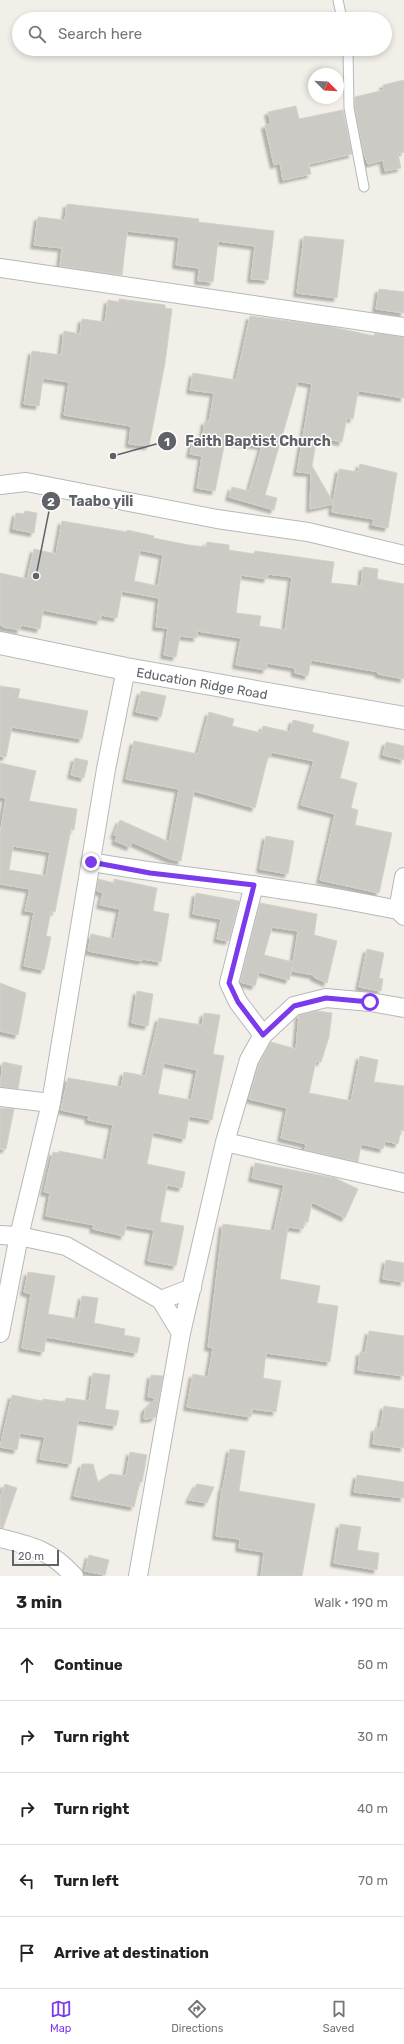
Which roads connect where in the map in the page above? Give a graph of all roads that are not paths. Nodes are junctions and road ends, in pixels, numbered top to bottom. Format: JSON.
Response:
{"nodes":[{"id":1,"x":338,"y":0,"type":"edge"},
{"id":2,"x":341,"y":12,"type":"edge"},
{"id":3,"x":348,"y":56,"type":"edge"},
{"id":4,"x":364,"y":187,"type":"dead end"},
{"id":5,"x":0,"y":268,"type":"edge"},
{"id":6,"x":404,"y":327,"type":"edge"},
{"id":7,"x":0,"y":485,"type":"edge"},
{"id":8,"x":404,"y":555,"type":"edge"},
{"id":9,"x":0,"y":643,"type":"edge"},
{"id":10,"x":126,"y":670,"type":"junction"},
{"id":11,"x":404,"y":718,"type":"edge"},
{"id":12,"x":91,"y":862,"type":"junction"},
{"id":13,"x":404,"y":878,"type":"edge"},
{"id":14,"x":254,"y":885,"type":"junction"},
{"id":15,"x":401,"y":913,"type":"edge"},
{"id":16,"x":404,"y":1008,"type":"edge"},
{"id":17,"x":263,"y":1035,"type":"junction"},
{"id":18,"x":0,"y":1097,"type":"edge"},
{"id":19,"x":51,"y":1103,"type":"junction"},
{"id":20,"x":224,"y":1142,"type":"junction"},
{"id":21,"x":404,"y":1182,"type":"edge"},
{"id":22,"x":0,"y":1235,"type":"edge"},
{"id":23,"x":19,"y":1236,"type":"junction"},
{"id":24,"x":192,"y":1288,"type":"junction"},
{"id":25,"x":160,"y":1300,"type":"junction"},
{"id":26,"x":0,"y":1333,"type":"edge"},
{"id":27,"x":181,"y":1333,"type":"junction"},
{"id":28,"x":0,"y":1538,"type":"edge"},
{"id":29,"x":74,"y":1576,"type":"edge"},
{"id":30,"x":138,"y":1576,"type":"edge"}],
"edges":[{"from":1,"to":2,"type":"lane"},
{"from":3,"to":4,"type":"lane"},
{"from":5,"to":6,"type":"street"},
{"from":7,"to":8,"type":"street"},
{"from":9,"to":10,"type":"main road","name":"Education Ridge Road"},
{"from":10,"to":11,"type":"main road","name":"Education Ridge Road"},
{"from":10,"to":12,"type":"street"},
{"from":12,"to":14,"type":"street"},
{"from":12,"to":19,"type":"street"},
{"from":13,"to":15,"type":"street"},
{"from":14,"to":15,"type":"street"},
{"from":14,"to":17,"type":"street"},
{"from":16,"to":17,"type":"street"},
{"from":17,"to":20,"type":"street"},
{"from":18,"to":19,"type":"street"},
{"from":19,"to":23,"type":"street"},
{"from":20,"to":21,"type":"street"},
{"from":20,"to":24,"type":"street"},
{"from":22,"to":23,"type":"street"},
{"from":23,"to":25,"type":"street"},
{"from":23,"to":26,"type":"street"},
{"from":24,"to":25,"type":"street"},
{"from":24,"to":27,"type":"street"},
{"from":25,"to":27,"type":"street"},
{"from":27,"to":30,"type":"street"},
{"from":28,"to":29,"type":"street"}]}
